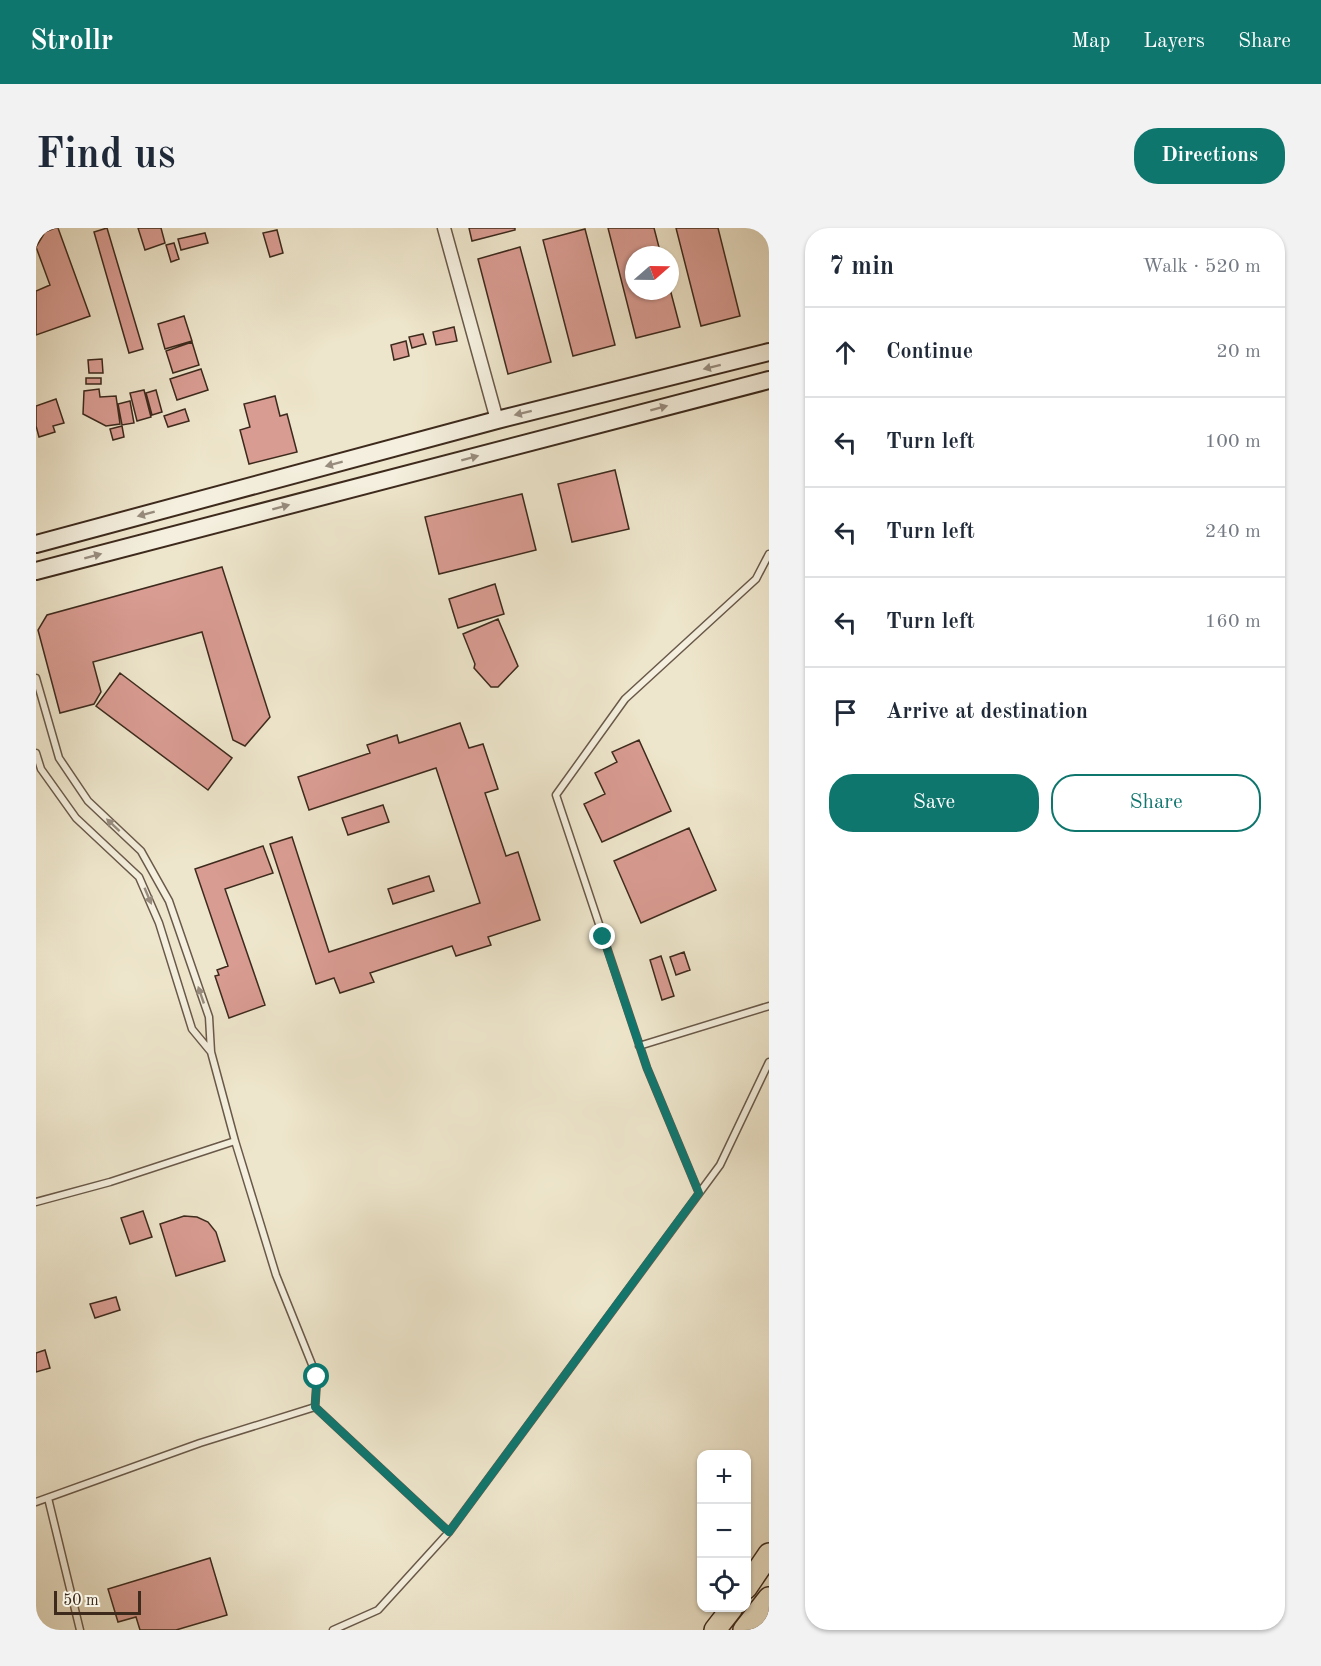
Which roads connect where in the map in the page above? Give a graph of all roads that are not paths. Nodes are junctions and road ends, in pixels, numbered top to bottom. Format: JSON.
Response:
{"nodes":[{"id":1,"x":444,"y":228,"type":"edge"},
{"id":2,"x":769,"y":352,"type":"edge"},
{"id":3,"x":769,"y":380,"type":"edge"},
{"id":4,"x":497,"y":420,"type":"junction"},
{"id":5,"x":36,"y":544,"type":"edge"},
{"id":6,"x":769,"y":554,"type":"edge"},
{"id":7,"x":36,"y":571,"type":"edge"},
{"id":8,"x":36,"y":678,"type":"edge"},
{"id":9,"x":36,"y":753,"type":"edge"},
{"id":10,"x":769,"y":1006,"type":"edge"},
{"id":11,"x":639,"y":1046,"type":"junction"},
{"id":12,"x":211,"y":1052,"type":"junction"},
{"id":13,"x":769,"y":1062,"type":"edge"},
{"id":14,"x":235,"y":1141,"type":"junction"},
{"id":15,"x":699,"y":1193,"type":"junction"},
{"id":16,"x":36,"y":1202,"type":"edge"},
{"id":17,"x":315,"y":1407,"type":"junction"},
{"id":18,"x":48,"y":1498,"type":"junction"},
{"id":19,"x":36,"y":1502,"type":"edge"},
{"id":20,"x":449,"y":1532,"type":"junction"},
{"id":21,"x":769,"y":1554,"type":"edge"},
{"id":22,"x":751,"y":1582,"type":"edge"},
{"id":23,"x":769,"y":1598,"type":"edge"},
{"id":24,"x":729,"y":1612,"type":"edge"},
{"id":25,"x":80,"y":1630,"type":"edge"},
{"id":26,"x":333,"y":1630,"type":"edge"},
{"id":27,"x":715,"y":1630,"type":"edge"},
{"id":28,"x":744,"y":1630,"type":"edge"}],
"edges":[{"from":1,"to":4,"type":"street"},
{"from":2,"to":4,"type":"main road","one_way":true},
{"from":7,"to":3,"type":"main road","one_way":true},
{"from":4,"to":5,"type":"main road","one_way":true},
{"from":6,"to":11,"type":"lane"},
{"from":12,"to":8,"type":"lane","one_way":true},
{"from":9,"to":12,"type":"lane","one_way":true},
{"from":10,"to":11,"type":"lane"},
{"from":11,"to":15,"type":"lane"},
{"from":12,"to":14,"type":"lane"},
{"from":13,"to":15,"type":"lane"},
{"from":14,"to":16,"type":"lane"},
{"from":14,"to":17,"type":"lane"},
{"from":15,"to":20,"type":"lane"},
{"from":17,"to":18,"type":"lane"},
{"from":17,"to":20,"type":"lane"},
{"from":18,"to":19,"type":"lane"},
{"from":18,"to":25,"type":"lane"},
{"from":20,"to":26,"type":"lane"},
{"from":21,"to":22,"type":"highway"},
{"from":23,"to":28,"type":"highway"},
{"from":24,"to":27,"type":"highway"}]}
